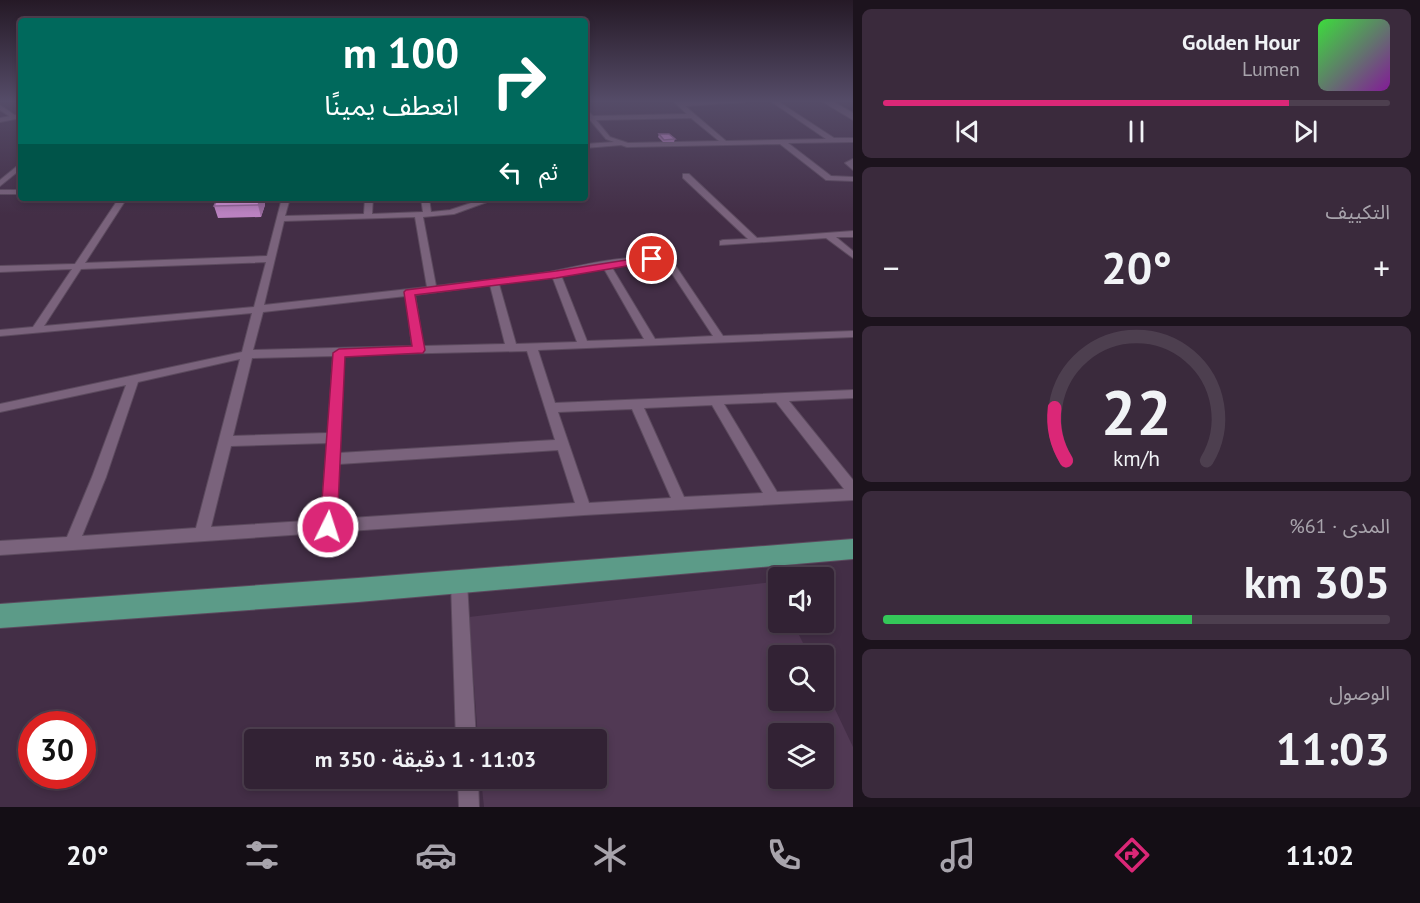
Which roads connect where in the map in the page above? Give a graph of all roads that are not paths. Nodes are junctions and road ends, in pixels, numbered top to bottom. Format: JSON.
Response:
{"nodes":[{"id":1,"x":612,"y":140,"type":"edge"},
{"id":2,"x":721,"y":140,"type":"edge"},
{"id":3,"x":853,"y":140,"type":"edge"},
{"id":4,"x":834,"y":141,"type":"joint"},
{"id":5,"x":782,"y":142,"type":"junction"},
{"id":6,"x":622,"y":144,"type":"junction"},
{"id":7,"x":726,"y":144,"type":"junction"},
{"id":8,"x":588,"y":146,"type":"edge"},
{"id":9,"x":853,"y":161,"type":"edge"},
{"id":10,"x":18,"y":168,"type":"edge"},
{"id":11,"x":853,"y":168,"type":"edge"},
{"id":12,"x":686,"y":176,"type":"dead end"},
{"id":13,"x":853,"y":180,"type":"edge"},
{"id":14,"x":0,"y":184,"type":"edge"},
{"id":15,"x":0,"y":192,"type":"edge"},
{"id":16,"x":18,"y":192,"type":"edge"},
{"id":17,"x":121,"y":201,"type":"edge"},
{"id":18,"x":285,"y":201,"type":"edge"},
{"id":19,"x":369,"y":201,"type":"edge"},
{"id":20,"x":425,"y":201,"type":"edge"},
{"id":21,"x":485,"y":201,"type":"edge"},
{"id":22,"x":423,"y":215,"type":"junction"},
{"id":23,"x":368,"y":216,"type":"junction"},
{"id":24,"x":282,"y":219,"type":"junction"},
{"id":25,"x":853,"y":234,"type":"edge"},
{"id":26,"x":828,"y":235,"type":"junction"},
{"id":27,"x":755,"y":241,"type":"junction"},
{"id":28,"x":723,"y":243,"type":"dead end"},
{"id":29,"x":853,"y":255,"type":"edge"},
{"id":30,"x":271,"y":259,"type":"junction"},
{"id":31,"x":81,"y":265,"type":"junction"},
{"id":32,"x":606,"y":265,"type":"junction"},
{"id":33,"x":0,"y":269,"type":"edge"},
{"id":34,"x":556,"y":274,"type":"junction"},
{"id":35,"x":494,"y":282,"type":"junction"},
{"id":36,"x":432,"y":290,"type":"junction"},
{"id":37,"x":410,"y":292,"type":"junction"},
{"id":38,"x":257,"y":308,"type":"junction"},
{"id":39,"x":36,"y":330,"type":"junction"},
{"id":40,"x":0,"y":333,"type":"edge"},
{"id":41,"x":853,"y":334,"type":"edge"},
{"id":42,"x":719,"y":338,"type":"junction"},
{"id":43,"x":651,"y":341,"type":"junction"},
{"id":44,"x":583,"y":344,"type":"junction"},
{"id":45,"x":511,"y":347,"type":"junction"},
{"id":46,"x":531,"y":347,"type":"junction"},
{"id":47,"x":418,"y":350,"type":"junction"},
{"id":48,"x":339,"y":353,"type":"junction"},
{"id":49,"x":248,"y":354,"type":"junction"},
{"id":50,"x":133,"y":381,"type":"junction"},
{"id":51,"x":853,"y":394,"type":"edge"},
{"id":52,"x":780,"y":398,"type":"junction"},
{"id":53,"x":716,"y":401,"type":"junction"},
{"id":54,"x":636,"y":404,"type":"junction"},
{"id":55,"x":0,"y":408,"type":"edge"},
{"id":56,"x":550,"y":408,"type":"junction"},
{"id":57,"x":334,"y":438,"type":"junction"},
{"id":58,"x":226,"y":441,"type":"junction"},
{"id":59,"x":563,"y":446,"type":"junction"},
{"id":60,"x":333,"y":459,"type":"junction"},
{"id":61,"x":853,"y":492,"type":"edge"},
{"id":62,"x":774,"y":499,"type":"junction"},
{"id":63,"x":680,"y":504,"type":"junction"},
{"id":64,"x":584,"y":508,"type":"junction"},
{"id":65,"x":328,"y":527,"type":"junction"},
{"id":66,"x":202,"y":535,"type":"junction"},
{"id":67,"x":71,"y":544,"type":"junction"},
{"id":68,"x":0,"y":548,"type":"edge"},
{"id":69,"x":853,"y":549,"type":"edge"},
{"id":70,"x":459,"y":582,"type":"junction"},
{"id":71,"x":0,"y":616,"type":"edge"},
{"id":72,"x":466,"y":729,"type":"edge"},
{"id":73,"x":468,"y":789,"type":"edge"},
{"id":74,"x":469,"y":807,"type":"edge"}],
"edges":[{"from":1,"to":6,"type":"street"},
{"from":2,"to":7,"type":"street"},
{"from":3,"to":4,"type":"street"},
{"from":4,"to":5,"type":"street"},
{"from":5,"to":7,"type":"street"},
{"from":5,"to":13,"type":"street"},
{"from":6,"to":7,"type":"street"},
{"from":6,"to":8,"type":"street"},
{"from":9,"to":11,"type":"street"},
{"from":10,"to":14,"type":"street"},
{"from":12,"to":27,"type":"street"},
{"from":15,"to":16,"type":"street"},
{"from":17,"to":31,"type":"street"},
{"from":18,"to":24,"type":"street"},
{"from":19,"to":23,"type":"street"},
{"from":20,"to":22,"type":"street"},
{"from":21,"to":22,"type":"street"},
{"from":22,"to":23,"type":"street"},
{"from":22,"to":36,"type":"street"},
{"from":23,"to":24,"type":"street"},
{"from":24,"to":30,"type":"street"},
{"from":25,"to":26,"type":"street"},
{"from":26,"to":27,"type":"street"},
{"from":26,"to":29,"type":"street"},
{"from":27,"to":28,"type":"street"},
{"from":30,"to":31,"type":"street"},
{"from":30,"to":38,"type":"street"},
{"from":31,"to":33,"type":"street"},
{"from":31,"to":39,"type":"street"},
{"from":32,"to":34,"type":"street"},
{"from":32,"to":42,"type":"street"},
{"from":32,"to":43,"type":"street"},
{"from":34,"to":35,"type":"street"},
{"from":34,"to":44,"type":"street"},
{"from":35,"to":36,"type":"street"},
{"from":35,"to":45,"type":"street"},
{"from":36,"to":37,"type":"street"},
{"from":37,"to":38,"type":"street"},
{"from":37,"to":47,"type":"street"},
{"from":38,"to":39,"type":"street"},
{"from":38,"to":49,"type":"street"},
{"from":39,"to":40,"type":"street"},
{"from":41,"to":42,"type":"street"},
{"from":42,"to":43,"type":"street"},
{"from":43,"to":44,"type":"street"},
{"from":44,"to":46,"type":"street"},
{"from":45,"to":46,"type":"street"},
{"from":45,"to":47,"type":"street"},
{"from":46,"to":56,"type":"street"},
{"from":47,"to":48,"type":"street"},
{"from":48,"to":49,"type":"street"},
{"from":48,"to":57,"type":"street"},
{"from":49,"to":50,"type":"street"},
{"from":49,"to":58,"type":"street"},
{"from":50,"to":55,"type":"street"},
{"from":50,"to":67,"type":"street"},
{"from":51,"to":52,"type":"street"},
{"from":52,"to":53,"type":"street"},
{"from":52,"to":61,"type":"street"},
{"from":53,"to":54,"type":"street"},
{"from":53,"to":62,"type":"street"},
{"from":54,"to":56,"type":"street"},
{"from":54,"to":63,"type":"street"},
{"from":56,"to":59,"type":"street"},
{"from":57,"to":58,"type":"street"},
{"from":57,"to":60,"type":"street"},
{"from":58,"to":66,"type":"street"},
{"from":59,"to":60,"type":"street"},
{"from":59,"to":64,"type":"street"},
{"from":60,"to":65,"type":"street"},
{"from":61,"to":62,"type":"street"},
{"from":62,"to":63,"type":"street"},
{"from":63,"to":64,"type":"street"},
{"from":64,"to":65,"type":"street"},
{"from":65,"to":66,"type":"street"},
{"from":66,"to":67,"type":"street"},
{"from":67,"to":68,"type":"street"},
{"from":69,"to":70,"type":"highway"},
{"from":70,"to":71,"type":"highway"},
{"from":70,"to":72,"type":"street"},
{"from":73,"to":74,"type":"street"}]}
